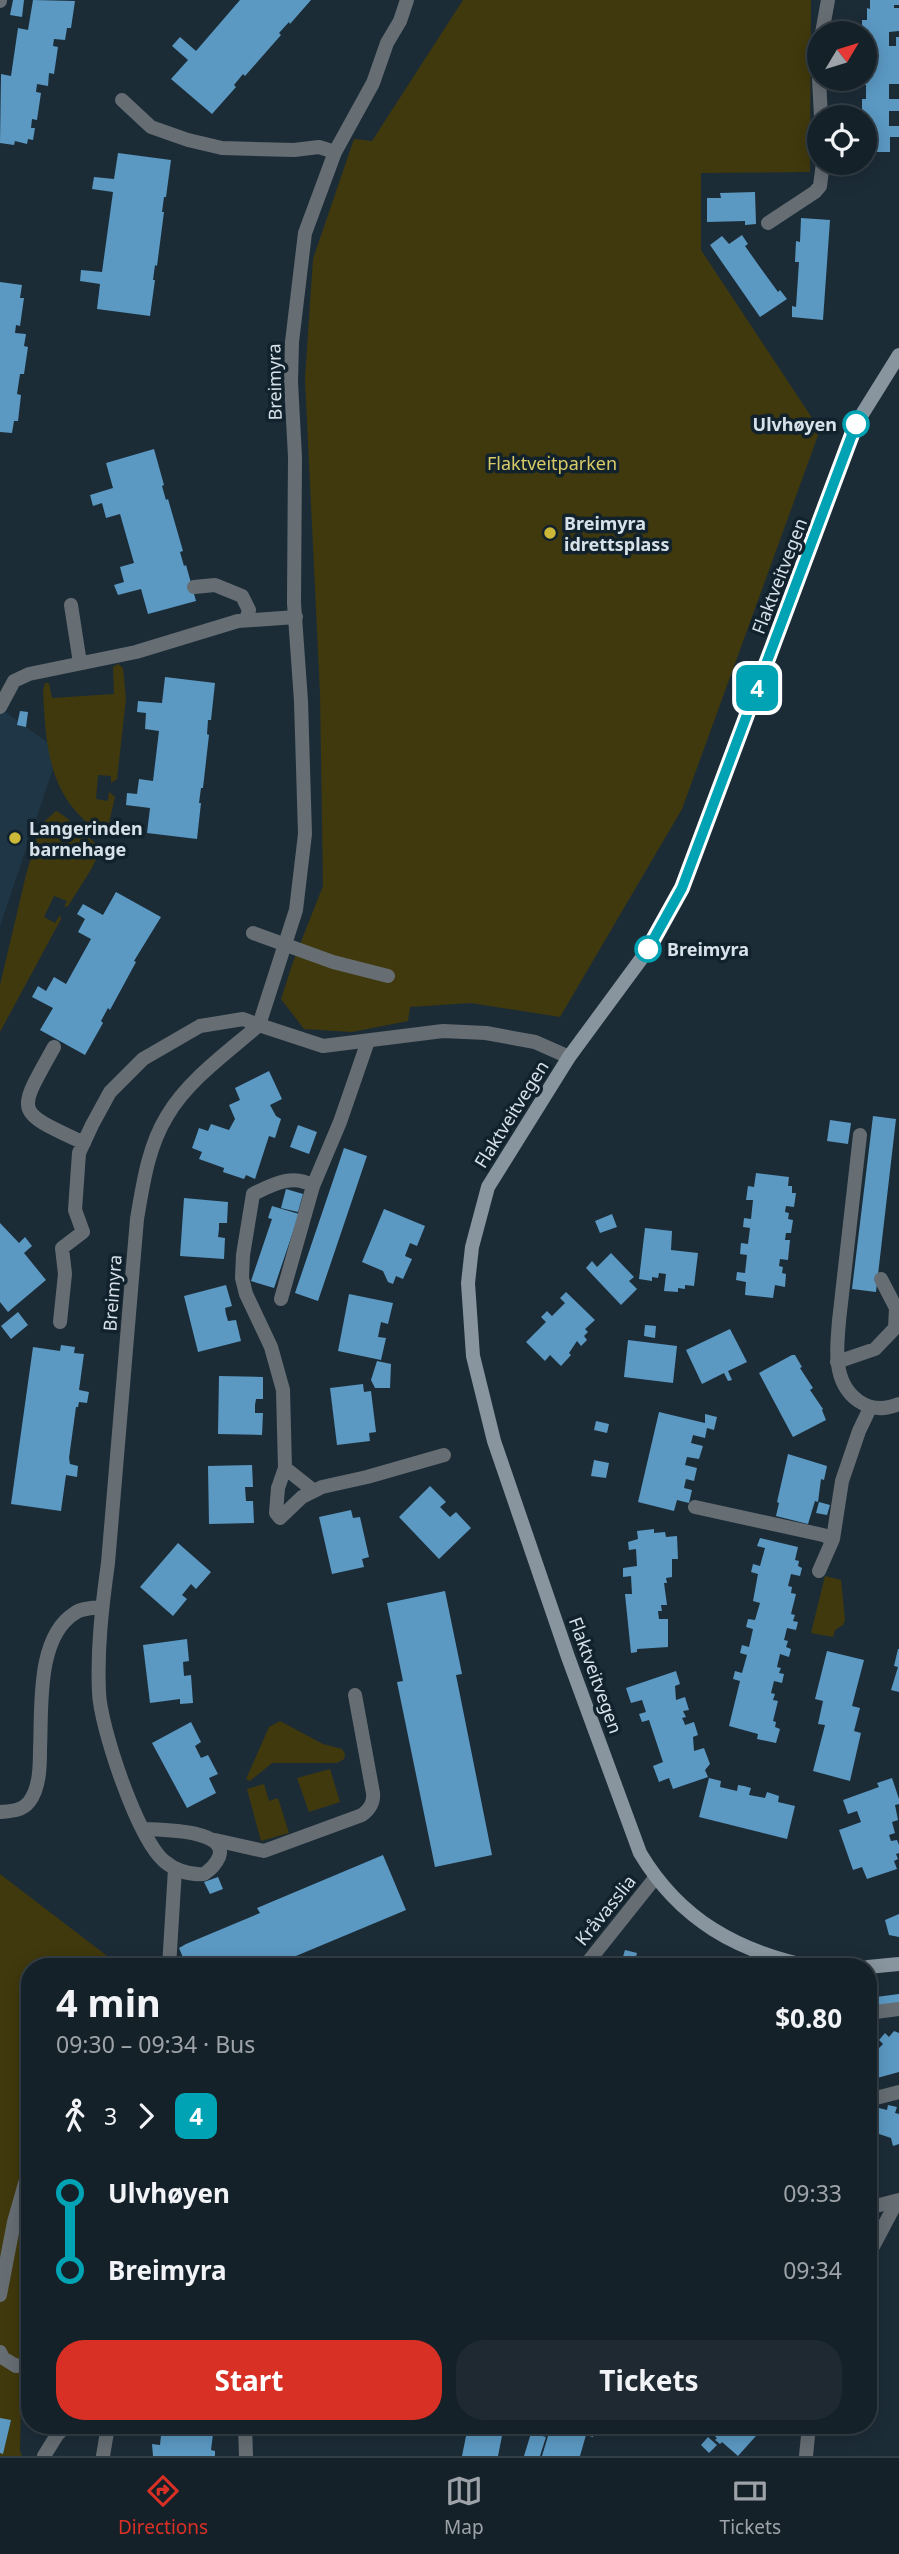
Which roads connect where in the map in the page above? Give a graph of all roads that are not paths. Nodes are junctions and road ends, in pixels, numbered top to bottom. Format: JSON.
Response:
{"nodes":[{"id":1,"x":407,"y":0,"type":"edge"},
{"id":2,"x":828,"y":0,"type":"edge"},
{"id":3,"x":824,"y":21,"type":"edge"},
{"id":4,"x":122,"y":100,"type":"dead end"},
{"id":5,"x":335,"y":152,"type":"junction"},
{"id":6,"x":821,"y":175,"type":"edge"},
{"id":7,"x":768,"y":223,"type":"dead end"},
{"id":8,"x":899,"y":355,"type":"edge"},
{"id":9,"x":194,"y":587,"type":"dead end"},
{"id":10,"x":71,"y":605,"type":"dead end"},
{"id":11,"x":296,"y":617,"type":"junction"},
{"id":12,"x":246,"y":620,"type":"junction"},
{"id":13,"x":79,"y":663,"type":"junction"},
{"id":14,"x":7,"y":680,"type":"edge"},
{"id":15,"x":0,"y":708,"type":"edge"},
{"id":16,"x":253,"y":933,"type":"dead end"},
{"id":17,"x":285,"y":945,"type":"junction"},
{"id":18,"x":388,"y":976,"type":"dead end"},
{"id":19,"x":259,"y":1025,"type":"junction"},
{"id":20,"x":368,"y":1041,"type":"junction"},
{"id":21,"x":54,"y":1047,"type":"dead end"},
{"id":22,"x":569,"y":1057,"type":"junction"},
{"id":23,"x":860,"y":1135,"type":"dead end"},
{"id":24,"x":84,"y":1143,"type":"junction"},
{"id":25,"x":313,"y":1186,"type":"junction"},
{"id":26,"x":881,"y":1279,"type":"dead end"},
{"id":27,"x":281,"y":1299,"type":"dead end"},
{"id":28,"x":60,"y":1322,"type":"dead end"},
{"id":29,"x":838,"y":1362,"type":"junction"},
{"id":30,"x":899,"y":1404,"type":"edge"},
{"id":31,"x":870,"y":1408,"type":"junction"},
{"id":32,"x":444,"y":1455,"type":"dead end"},
{"id":33,"x":285,"y":1468,"type":"junction"},
{"id":34,"x":314,"y":1491,"type":"junction"},
{"id":35,"x":695,"y":1507,"type":"dead end"},
{"id":36,"x":833,"y":1539,"type":"junction"},
{"id":37,"x":819,"y":1571,"type":"dead end"},
{"id":38,"x":102,"y":1607,"type":"junction"},
{"id":39,"x":355,"y":1695,"type":"dead end"},
{"id":40,"x":0,"y":1812,"type":"edge"},
{"id":41,"x":143,"y":1829,"type":"junction"},
{"id":42,"x":215,"y":1840,"type":"junction"},
{"id":43,"x":175,"y":1869,"type":"junction"},
{"id":44,"x":655,"y":1878,"type":"junction"},
{"id":45,"x":170,"y":1958,"type":"edge"},
{"id":46,"x":591,"y":1958,"type":"edge"},
{"id":47,"x":772,"y":1958,"type":"edge"},
{"id":48,"x":899,"y":1964,"type":"edge"},
{"id":49,"x":877,"y":1966,"type":"edge"},
{"id":50,"x":899,"y":2009,"type":"edge"},
{"id":51,"x":877,"y":2012,"type":"edge"},
{"id":52,"x":899,"y":2092,"type":"edge"},
{"id":53,"x":877,"y":2098,"type":"edge"},
{"id":54,"x":21,"y":2198,"type":"edge"},
{"id":55,"x":898,"y":2201,"type":"edge"},
{"id":56,"x":877,"y":2206,"type":"edge"},
{"id":57,"x":877,"y":2240,"type":"edge"},
{"id":58,"x":0,"y":2295,"type":"edge"},
{"id":59,"x":0,"y":2352,"type":"edge"},
{"id":60,"x":21,"y":2365,"type":"edge"},
{"id":61,"x":57,"y":2434,"type":"edge"},
{"id":62,"x":105,"y":2434,"type":"edge"},
{"id":63,"x":245,"y":2434,"type":"edge"},
{"id":64,"x":808,"y":2434,"type":"edge"},
{"id":65,"x":44,"y":2456,"type":"edge"},
{"id":66,"x":103,"y":2456,"type":"edge"},
{"id":67,"x":246,"y":2456,"type":"edge"},
{"id":68,"x":806,"y":2456,"type":"edge"}],
"edges":[{"from":1,"to":5,"type":"street","name":"Breimyra"},
{"from":2,"to":3,"type":"street"},
{"from":4,"to":5,"type":"street"},
{"from":5,"to":11,"type":"street","name":"Breimyra"},
{"from":6,"to":7,"type":"street"},
{"from":8,"to":22,"type":"main road","name":"Flaktveitvegen"},
{"from":9,"to":12,"type":"street"},
{"from":10,"to":13,"type":"street"},
{"from":11,"to":12,"type":"street"},
{"from":11,"to":17,"type":"street","name":"Breimyra"},
{"from":12,"to":13,"type":"street"},
{"from":13,"to":14,"type":"street"},
{"from":14,"to":15,"type":"street"},
{"from":16,"to":17,"type":"street"},
{"from":17,"to":18,"type":"street"},
{"from":17,"to":19,"type":"street","name":"Breimyra"},
{"from":19,"to":20,"type":"street"},
{"from":19,"to":24,"type":"street"},
{"from":19,"to":38,"type":"street","name":"Breimyra"},
{"from":20,"to":22,"type":"street"},
{"from":20,"to":25,"type":"street"},
{"from":21,"to":24,"type":"street"},
{"from":22,"to":44,"type":"main road","name":"Flaktveitvegen"},
{"from":23,"to":29,"type":"street"},
{"from":24,"to":28,"type":"street"},
{"from":25,"to":27,"type":"street"},
{"from":25,"to":33,"type":"street"},
{"from":26,"to":29,"type":"street"},
{"from":29,"to":31,"type":"street"},
{"from":30,"to":31,"type":"street"},
{"from":31,"to":36,"type":"street"},
{"from":32,"to":34,"type":"street"},
{"from":33,"to":34,"type":"street"},
{"from":33,"to":34,"type":"street"},
{"from":35,"to":36,"type":"street"},
{"from":36,"to":37,"type":"street"},
{"from":38,"to":40,"type":"street"},
{"from":38,"to":41,"type":"street","name":"Breimyra"},
{"from":39,"to":42,"type":"street"},
{"from":41,"to":42,"type":"street"},
{"from":41,"to":43,"type":"street","name":"Breimyra"},
{"from":42,"to":43,"type":"street"},
{"from":43,"to":45,"type":"street"},
{"from":44,"to":46,"type":"street","name":"Kråvasslia"},
{"from":44,"to":47,"type":"main road","name":"Flaktveitvegen"},
{"from":48,"to":49,"type":"main road"},
{"from":50,"to":51,"type":"street"},
{"from":52,"to":53,"type":"street"},
{"from":54,"to":58,"type":"street"},
{"from":55,"to":56,"type":"street"},
{"from":55,"to":57,"type":"street"},
{"from":59,"to":60,"type":"street"},
{"from":61,"to":65,"type":"street"},
{"from":62,"to":66,"type":"street"},
{"from":63,"to":67,"type":"street"},
{"from":64,"to":68,"type":"street"}]}
